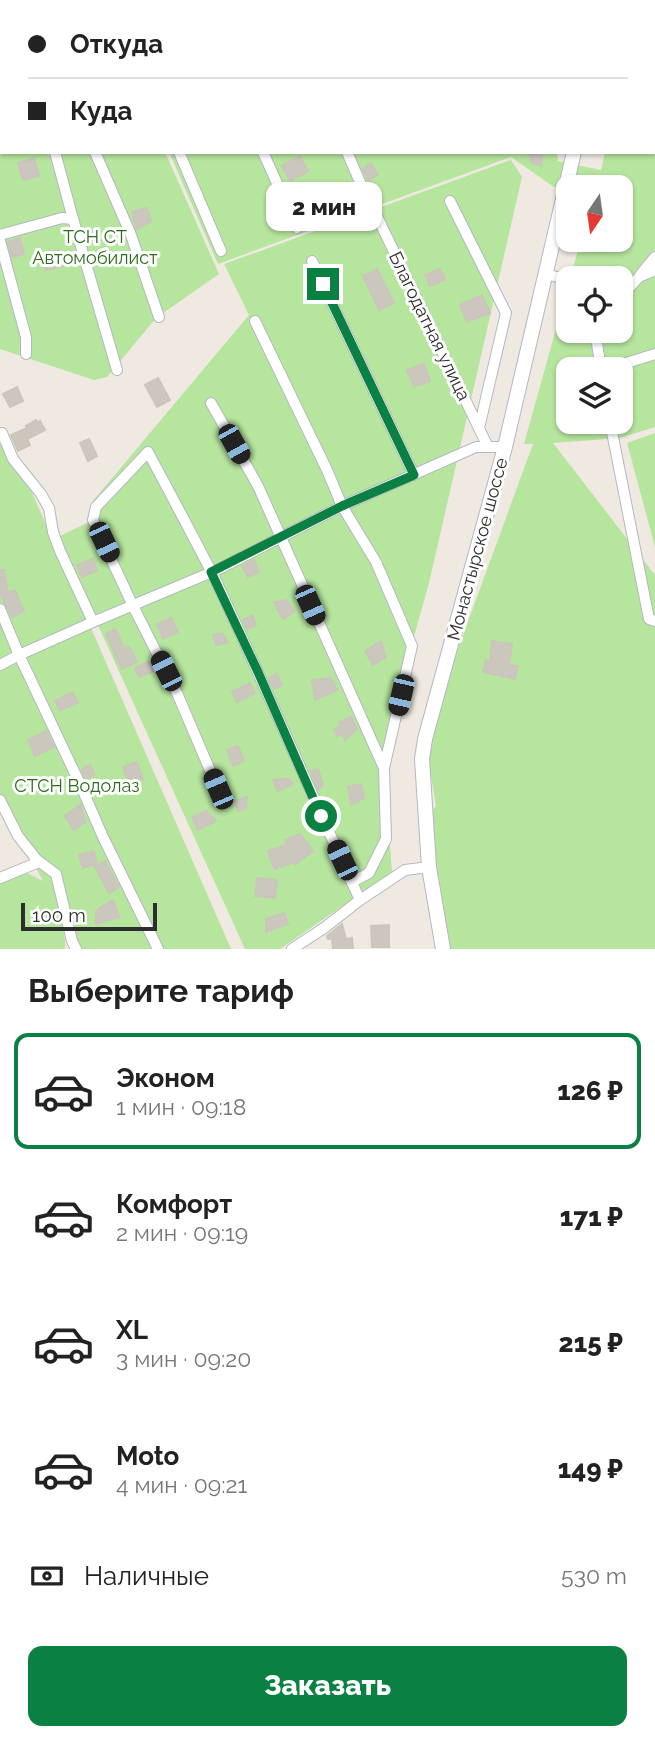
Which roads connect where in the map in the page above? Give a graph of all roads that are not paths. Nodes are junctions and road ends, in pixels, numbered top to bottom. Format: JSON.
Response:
{"nodes":[{"id":1,"x":56,"y":154,"type":"edge"},
{"id":2,"x":96,"y":154,"type":"edge"},
{"id":3,"x":180,"y":154,"type":"edge"},
{"id":4,"x":264,"y":154,"type":"edge"},
{"id":5,"x":348,"y":154,"type":"edge"},
{"id":6,"x":574,"y":154,"type":"edge"},
{"id":7,"x":450,"y":201,"type":"dead end"},
{"id":8,"x":73,"y":219,"type":"junction"},
{"id":9,"x":297,"y":228,"type":"dead end"},
{"id":10,"x":0,"y":235,"type":"edge"},
{"id":11,"x":0,"y":242,"type":"edge"},
{"id":12,"x":221,"y":251,"type":"dead end"},
{"id":13,"x":655,"y":257,"type":"edge"},
{"id":14,"x":312,"y":261,"type":"dead end"},
{"id":15,"x":655,"y":270,"type":"edge"},
{"id":16,"x":545,"y":274,"type":"junction"},
{"id":17,"x":556,"y":276,"type":"edge"},
{"id":18,"x":639,"y":277,"type":"junction"},
{"id":19,"x":633,"y":284,"type":"edge"},
{"id":20,"x":159,"y":317,"type":"dead end"},
{"id":21,"x":255,"y":321,"type":"dead end"},
{"id":22,"x":26,"y":354,"type":"dead end"},
{"id":23,"x":655,"y":354,"type":"edge"},
{"id":24,"x":633,"y":361,"type":"edge"},
{"id":25,"x":117,"y":370,"type":"dead end"},
{"id":26,"x":211,"y":403,"type":"dead end"},
{"id":27,"x":479,"y":428,"type":"junction"},
{"id":28,"x":0,"y":434,"type":"edge"},
{"id":29,"x":612,"y":434,"type":"edge"},
{"id":30,"x":488,"y":447,"type":"junction"},
{"id":31,"x":505,"y":447,"type":"junction"},
{"id":32,"x":414,"y":475,"type":"junction"},
{"id":33,"x":342,"y":506,"type":"junction"},
{"id":34,"x":281,"y":538,"type":"junction"},
{"id":35,"x":211,"y":572,"type":"junction"},
{"id":36,"x":133,"y":606,"type":"junction"},
{"id":37,"x":0,"y":609,"type":"edge"},
{"id":38,"x":655,"y":621,"type":"edge"},
{"id":39,"x":93,"y":622,"type":"junction"},
{"id":40,"x":19,"y":655,"type":"junction"},
{"id":41,"x":0,"y":665,"type":"edge"},
{"id":42,"x":384,"y":768,"type":"junction"},
{"id":43,"x":218,"y":789,"type":"dead end"},
{"id":44,"x":0,"y":800,"type":"edge"},
{"id":45,"x":39,"y":862,"type":"junction"},
{"id":46,"x":429,"y":867,"type":"junction"},
{"id":47,"x":0,"y":878,"type":"edge"},
{"id":48,"x":352,"y":882,"type":"junction"},
{"id":49,"x":360,"y":901,"type":"junction"},
{"id":50,"x":76,"y":949,"type":"edge"},
{"id":51,"x":159,"y":949,"type":"edge"},
{"id":52,"x":292,"y":949,"type":"edge"},
{"id":53,"x":443,"y":949,"type":"edge"}],
"edges":[{"from":1,"to":8,"type":"street"},
{"from":2,"to":20,"type":"street"},
{"from":3,"to":12,"type":"street"},
{"from":4,"to":9,"type":"street"},
{"from":5,"to":27,"type":"street","name":"Благодатная улица"},
{"from":6,"to":16,"type":"main road","name":"Монастырское шоссе"},
{"from":7,"to":27,"type":"street"},
{"from":8,"to":10,"type":"street"},
{"from":8,"to":25,"type":"street"},
{"from":11,"to":22,"type":"street"},
{"from":13,"to":18,"type":"street"},
{"from":14,"to":32,"type":"street"},
{"from":15,"to":18,"type":"street"},
{"from":16,"to":17,"type":"street"},
{"from":16,"to":31,"type":"main road","name":"Монастырское шоссе"},
{"from":18,"to":19,"type":"street"},
{"from":21,"to":33,"type":"street"},
{"from":23,"to":24,"type":"street"},
{"from":26,"to":34,"type":"street"},
{"from":27,"to":30,"type":"street","name":"Благодатная улица"},
{"from":28,"to":39,"type":"street"},
{"from":29,"to":38,"type":"street"},
{"from":30,"to":31,"type":"street"},
{"from":30,"to":32,"type":"street"},
{"from":31,"to":46,"type":"main road","name":"Монастырское шоссе"},
{"from":32,"to":33,"type":"street"},
{"from":33,"to":34,"type":"street"},
{"from":33,"to":42,"type":"street"},
{"from":34,"to":35,"type":"street"},
{"from":34,"to":42,"type":"street"},
{"from":35,"to":36,"type":"street"},
{"from":35,"to":36,"type":"street"},
{"from":35,"to":48,"type":"street"},
{"from":36,"to":39,"type":"street"},
{"from":36,"to":43,"type":"street"},
{"from":37,"to":40,"type":"street"},
{"from":39,"to":40,"type":"street"},
{"from":40,"to":41,"type":"street"},
{"from":40,"to":51,"type":"street"},
{"from":42,"to":48,"type":"street"},
{"from":44,"to":45,"type":"street"},
{"from":45,"to":47,"type":"street"},
{"from":45,"to":50,"type":"street"},
{"from":46,"to":49,"type":"street"},
{"from":46,"to":53,"type":"main road","name":"Монастырское шоссе"},
{"from":48,"to":49,"type":"street"},
{"from":49,"to":52,"type":"street"}]}
